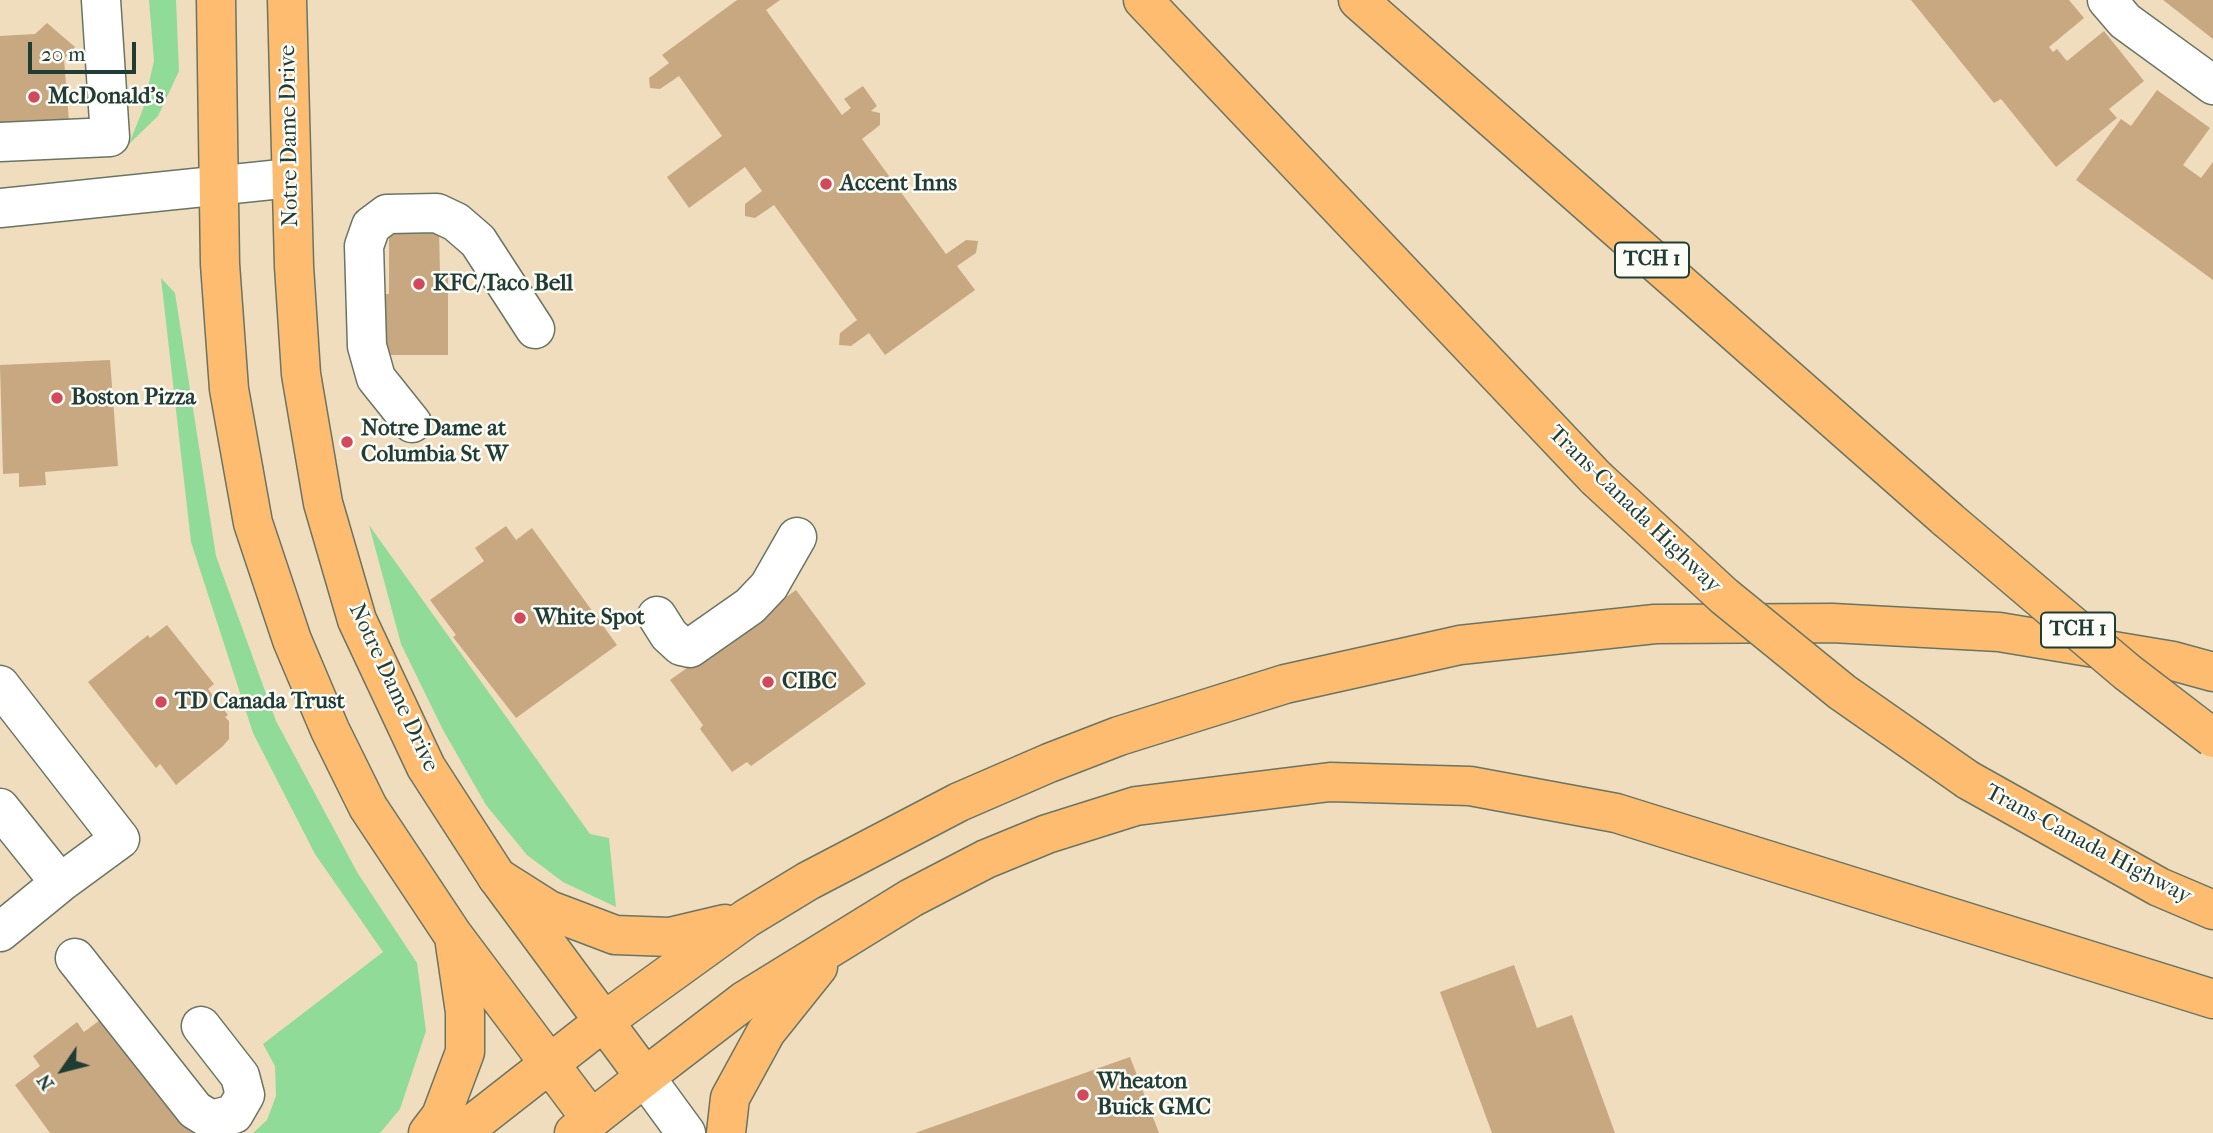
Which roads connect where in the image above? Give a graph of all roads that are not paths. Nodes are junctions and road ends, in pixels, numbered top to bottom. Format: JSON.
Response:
{"nodes":[{"id":1,"x":101,"y":0,"type":"edge"},
{"id":2,"x":216,"y":0,"type":"edge"},
{"id":3,"x":287,"y":0,"type":"edge"},
{"id":4,"x":1143,"y":0,"type":"edge"},
{"id":5,"x":1358,"y":0,"type":"edge"},
{"id":6,"x":2107,"y":0,"type":"edge"},
{"id":7,"x":2213,"y":85,"type":"edge"},
{"id":8,"x":0,"y":142,"type":"edge"},
{"id":9,"x":291,"y":178,"type":"junction"},
{"id":10,"x":219,"y":186,"type":"junction"},
{"id":11,"x":0,"y":208,"type":"edge"},
{"id":12,"x":535,"y":329,"type":"dead end"},
{"id":13,"x":412,"y":423,"type":"dead end"},
{"id":14,"x":797,"y":537,"type":"dead end"},
{"id":15,"x":657,"y":616,"type":"dead end"},
{"id":16,"x":2213,"y":672,"type":"edge"},
{"id":17,"x":0,"y":685,"type":"edge"},
{"id":18,"x":2213,"y":738,"type":"edge"},
{"id":19,"x":0,"y":808,"type":"edge"},
{"id":20,"x":497,"y":877,"type":"junction"},
{"id":21,"x":60,"y":883,"type":"junction"},
{"id":22,"x":2213,"y":910,"type":"edge"},
{"id":23,"x":747,"y":918,"type":"junction"},
{"id":24,"x":0,"y":932,"type":"edge"},
{"id":25,"x":453,"y":935,"type":"junction"},
{"id":26,"x":836,"y":944,"type":"junction"},
{"id":27,"x":75,"y":958,"type":"dead end"},
{"id":28,"x":2213,"y":999,"type":"edge"},
{"id":29,"x":603,"y":1022,"type":"junction"},
{"id":30,"x":201,"y":1026,"type":"dead end"},
{"id":31,"x":549,"y":1064,"type":"junction"},
{"id":32,"x":645,"y":1077,"type":"junction"},
{"id":33,"x":589,"y":1128,"type":"edge"},
{"id":34,"x":428,"y":1133,"type":"edge"},
{"id":35,"x":461,"y":1133,"type":"edge"},
{"id":36,"x":687,"y":1133,"type":"edge"},
{"id":37,"x":726,"y":1133,"type":"edge"}],
"edges":[{"from":1,"to":8,"type":"street"},
{"from":2,"to":10,"type":"main road"},
{"from":3,"to":9,"type":"main road","name":"Notre Dame Drive"},
{"from":4,"to":22,"type":"main road","name":"Trans-Canada Highway","bridge":true},
{"from":5,"to":18,"type":"main road","number":"TCH 1","bridge":true},
{"from":6,"to":7,"type":"street"},
{"from":9,"to":10,"type":"street"},
{"from":9,"to":20,"type":"main road","name":"Notre Dame Drive"},
{"from":10,"to":11,"type":"street"},
{"from":10,"to":25,"type":"main road"},
{"from":12,"to":13,"type":"street"},
{"from":14,"to":15,"type":"street"},
{"from":16,"to":23,"type":"main road"},
{"from":17,"to":21,"type":"street"},
{"from":19,"to":21,"type":"street"},
{"from":20,"to":23,"type":"main road"},
{"from":20,"to":29,"type":"main road","name":"Notre Dame Drive"},
{"from":21,"to":24,"type":"street"},
{"from":23,"to":29,"type":"main road"},
{"from":25,"to":31,"type":"main road"},
{"from":25,"to":34,"type":"main road"},
{"from":26,"to":28,"type":"main road"},
{"from":26,"to":32,"type":"main road"},
{"from":26,"to":37,"type":"main road"},
{"from":27,"to":30,"type":"street"},
{"from":29,"to":31,"type":"main road"},
{"from":29,"to":32,"type":"main road","name":"Notre Dame Drive"},
{"from":31,"to":33,"type":"main road"},
{"from":31,"to":35,"type":"main road"},
{"from":32,"to":33,"type":"main road"},
{"from":32,"to":36,"type":"street","name":"Notre Dame Drive"}]}
